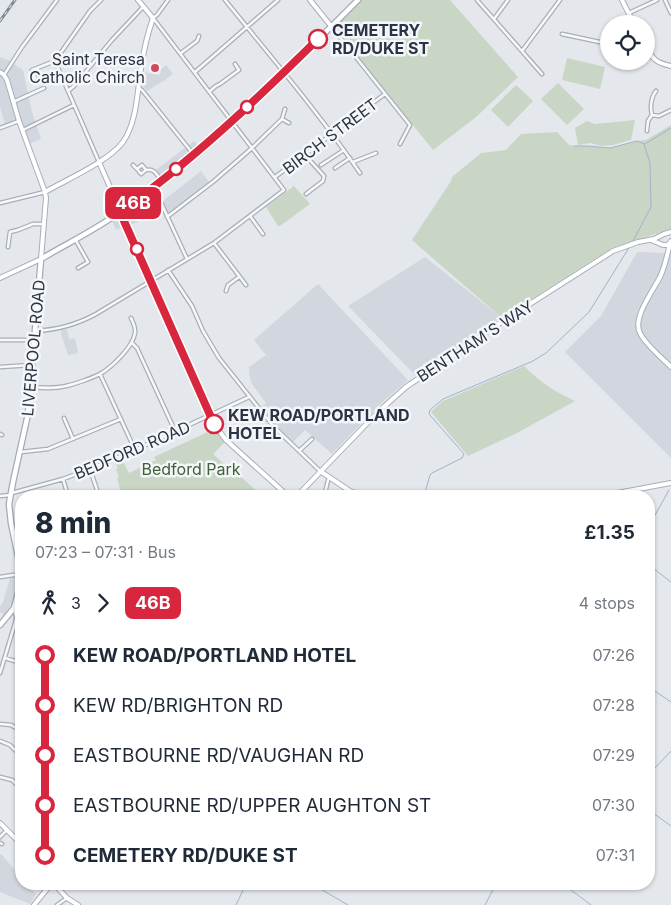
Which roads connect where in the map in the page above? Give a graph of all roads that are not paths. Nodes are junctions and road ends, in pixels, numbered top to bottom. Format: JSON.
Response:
{"nodes":[{"id":1,"x":57,"y":0,"type":"edge"},
{"id":2,"x":101,"y":0,"type":"edge"},
{"id":3,"x":138,"y":0,"type":"edge"},
{"id":4,"x":167,"y":0,"type":"edge"},
{"id":5,"x":225,"y":0,"type":"edge"},
{"id":6,"x":278,"y":0,"type":"edge"},
{"id":7,"x":310,"y":0,"type":"edge"},
{"id":8,"x":358,"y":0,"type":"edge"},
{"id":9,"x":477,"y":0,"type":"edge"},
{"id":10,"x":508,"y":0,"type":"edge"},
{"id":11,"x":560,"y":0,"type":"edge"},
{"id":12,"x":622,"y":0,"type":"edge"},
{"id":13,"x":657,"y":0,"type":"edge"},
{"id":14,"x":665,"y":0,"type":"edge"},
{"id":15,"x":143,"y":7,"type":"junction"},
{"id":16,"x":629,"y":13,"type":"joint"},
{"id":17,"x":671,"y":13,"type":"edge"},
{"id":18,"x":154,"y":18,"type":"junction"},
{"id":19,"x":494,"y":19,"type":"junction"},
{"id":20,"x":247,"y":26,"type":"junction"},
{"id":21,"x":331,"y":26,"type":"junction"},
{"id":22,"x":562,"y":34,"type":"dead end"},
{"id":23,"x":199,"y":36,"type":"dead end"},
{"id":24,"x":600,"y":42,"type":"edge"},
{"id":25,"x":522,"y":51,"type":"junction"},
{"id":26,"x":181,"y":54,"type":"junction"},
{"id":27,"x":655,"y":60,"type":"edge"},
{"id":28,"x":55,"y":61,"type":"junction"},
{"id":29,"x":235,"y":64,"type":"dead end"},
{"id":30,"x":671,"y":66,"type":"edge"},
{"id":31,"x":195,"y":72,"type":"junction"},
{"id":32,"x":284,"y":72,"type":"junction"},
{"id":33,"x":2,"y":73,"type":"edge"},
{"id":34,"x":542,"y":74,"type":"dead end"},
{"id":35,"x":35,"y":78,"type":"dead end"},
{"id":36,"x":44,"y":88,"type":"dead end"},
{"id":37,"x":138,"y":88,"type":"junction"},
{"id":38,"x":68,"y":91,"type":"junction"},
{"id":39,"x":209,"y":91,"type":"junction"},
{"id":40,"x":656,"y":91,"type":"dead end"},
{"id":41,"x":385,"y":94,"type":"junction"},
{"id":42,"x":13,"y":102,"type":"junction"},
{"id":43,"x":74,"y":105,"type":"junction"},
{"id":44,"x":285,"y":109,"type":"dead end"},
{"id":45,"x":671,"y":110,"type":"edge"},
{"id":46,"x":652,"y":115,"type":"junction"},
{"id":47,"x":282,"y":119,"type":"junction"},
{"id":48,"x":19,"y":121,"type":"junction"},
{"id":49,"x":232,"y":122,"type":"junction"},
{"id":50,"x":289,"y":123,"type":"dead end"},
{"id":51,"x":0,"y":128,"type":"edge"},
{"id":52,"x":23,"y":130,"type":"junction"},
{"id":53,"x":646,"y":131,"type":"dead end"},
{"id":54,"x":331,"y":133,"type":"junction"},
{"id":55,"x":400,"y":144,"type":"dead end"},
{"id":56,"x":252,"y":148,"type":"junction"},
{"id":57,"x":344,"y":150,"type":"junction"},
{"id":58,"x":376,"y":153,"type":"dead end"},
{"id":59,"x":305,"y":155,"type":"junction"},
{"id":60,"x":194,"y":156,"type":"junction"},
{"id":61,"x":350,"y":158,"type":"junction"},
{"id":62,"x":99,"y":162,"type":"junction"},
{"id":63,"x":353,"y":162,"type":"junction"},
{"id":64,"x":133,"y":165,"type":"dead end"},
{"id":65,"x":321,"y":165,"type":"dead end"},
{"id":66,"x":335,"y":168,"type":"dead end"},
{"id":67,"x":137,"y":169,"type":"junction"},
{"id":68,"x":146,"y":170,"type":"junction"},
{"id":69,"x":360,"y":173,"type":"dead end"},
{"id":70,"x":274,"y":177,"type":"junction"},
{"id":71,"x":161,"y":181,"type":"junction"},
{"id":72,"x":153,"y":189,"type":"junction"},
{"id":73,"x":45,"y":192,"type":"junction"},
{"id":74,"x":306,"y":194,"type":"dead end"},
{"id":75,"x":0,"y":203,"type":"edge"},
{"id":76,"x":120,"y":212,"type":"junction"},
{"id":77,"x":250,"y":216,"type":"junction"},
{"id":78,"x":167,"y":217,"type":"junction"},
{"id":79,"x":44,"y":224,"type":"junction"},
{"id":80,"x":671,"y":232,"type":"edge"},
{"id":81,"x":263,"y":234,"type":"dead end"},
{"id":82,"x":666,"y":234,"type":"junction"},
{"id":83,"x":660,"y":236,"type":"junction"},
{"id":84,"x":75,"y":239,"type":"junction"},
{"id":85,"x":651,"y":240,"type":"junction"},
{"id":86,"x":670,"y":241,"type":"edge"},
{"id":87,"x":214,"y":243,"type":"junction"},
{"id":88,"x":662,"y":244,"type":"junction"},
{"id":89,"x":8,"y":247,"type":"dead end"},
{"id":90,"x":667,"y":256,"type":"junction"},
{"id":91,"x":41,"y":259,"type":"junction"},
{"id":92,"x":188,"y":259,"type":"junction"},
{"id":93,"x":78,"y":268,"type":"dead end"},
{"id":94,"x":168,"y":270,"type":"junction"},
{"id":95,"x":239,"y":277,"type":"junction"},
{"id":96,"x":0,"y":278,"type":"edge"},
{"id":97,"x":151,"y":281,"type":"junction"},
{"id":98,"x":246,"y":285,"type":"dead end"},
{"id":99,"x":231,"y":290,"type":"dead end"},
{"id":100,"x":131,"y":318,"type":"dead end"},
{"id":101,"x":35,"y":331,"type":"junction"},
{"id":102,"x":0,"y":340,"type":"edge"},
{"id":103,"x":34,"y":340,"type":"junction"},
{"id":104,"x":131,"y":343,"type":"junction"},
{"id":105,"x":33,"y":365,"type":"junction"},
{"id":106,"x":0,"y":367,"type":"edge"},
{"id":107,"x":671,"y":367,"type":"edge"},
{"id":108,"x":100,"y":374,"type":"junction"},
{"id":109,"x":31,"y":387,"type":"junction"},
{"id":110,"x":249,"y":397,"type":"junction"},
{"id":111,"x":210,"y":415,"type":"junction"},
{"id":112,"x":64,"y":418,"type":"dead end"},
{"id":113,"x":121,"y":419,"type":"junction"},
{"id":114,"x":175,"y":431,"type":"junction"},
{"id":115,"x":73,"y":439,"type":"junction"},
{"id":116,"x":312,"y":439,"type":"dead end"},
{"id":117,"x":304,"y":440,"type":"dead end"},
{"id":118,"x":307,"y":443,"type":"junction"},
{"id":119,"x":135,"y":450,"type":"junction"},
{"id":120,"x":299,"y":451,"type":"junction"},
{"id":121,"x":20,"y":452,"type":"junction"},
{"id":122,"x":90,"y":470,"type":"junction"},
{"id":123,"x":320,"y":471,"type":"junction"},
{"id":124,"x":329,"y":478,"type":"junction"},
{"id":125,"x":63,"y":479,"type":"junction"},
{"id":126,"x":671,"y":484,"type":"edge"},
{"id":127,"x":25,"y":490,"type":"edge"},
{"id":128,"x":66,"y":490,"type":"edge"},
{"id":129,"x":97,"y":490,"type":"edge"},
{"id":130,"x":281,"y":490,"type":"edge"},
{"id":131,"x":303,"y":490,"type":"edge"},
{"id":132,"x":326,"y":490,"type":"edge"},
{"id":133,"x":348,"y":490,"type":"edge"},
{"id":134,"x":636,"y":490,"type":"edge"},
{"id":135,"x":15,"y":493,"type":"edge"},
{"id":136,"x":10,"y":494,"type":"junction"},
{"id":137,"x":0,"y":496,"type":"edge"},
{"id":138,"x":15,"y":543,"type":"edge"},
{"id":139,"x":15,"y":575,"type":"edge"},
{"id":140,"x":0,"y":577,"type":"edge"},
{"id":141,"x":15,"y":606,"type":"edge"},
{"id":142,"x":14,"y":610,"type":"junction"},
{"id":143,"x":15,"y":615,"type":"edge"},
{"id":144,"x":15,"y":623,"type":"edge"},
{"id":145,"x":0,"y":625,"type":"edge"},
{"id":146,"x":5,"y":658,"type":"junction"},
{"id":147,"x":15,"y":661,"type":"edge"},
{"id":148,"x":0,"y":673,"type":"edge"},
{"id":149,"x":0,"y":724,"type":"edge"},
{"id":150,"x":15,"y":727,"type":"edge"},
{"id":151,"x":0,"y":741,"type":"edge"},
{"id":152,"x":15,"y":750,"type":"edge"},
{"id":153,"x":0,"y":777,"type":"edge"},
{"id":154,"x":15,"y":782,"type":"edge"},
{"id":155,"x":0,"y":823,"type":"edge"},
{"id":156,"x":7,"y":830,"type":"junction"},
{"id":157,"x":0,"y":837,"type":"edge"},
{"id":158,"x":15,"y":838,"type":"edge"},
{"id":159,"x":47,"y":890,"type":"edge"},
{"id":160,"x":58,"y":890,"type":"edge"},
{"id":161,"x":66,"y":898,"type":"junction"},
{"id":162,"x":34,"y":905,"type":"edge"},
{"id":163,"x":57,"y":905,"type":"edge"},
{"id":164,"x":78,"y":905,"type":"edge"}],
"edges":[{"from":1,"to":33,"type":"street"},
{"from":2,"to":28,"type":"street"},
{"from":3,"to":15,"type":"street"},
{"from":4,"to":18,"type":"street"},
{"from":5,"to":20,"type":"street"},
{"from":6,"to":20,"type":"street"},
{"from":7,"to":21,"type":"street"},
{"from":8,"to":21,"type":"main road"},
{"from":9,"to":19,"type":"street"},
{"from":10,"to":19,"type":"street"},
{"from":11,"to":25,"type":"street"},
{"from":12,"to":16,"type":"street"},
{"from":13,"to":16,"type":"street"},
{"from":14,"to":17,"type":"street"},
{"from":15,"to":18,"type":"street"},
{"from":15,"to":38,"type":"street"},
{"from":18,"to":26,"type":"street"},
{"from":18,"to":37,"type":"street"},
{"from":19,"to":25,"type":"street"},
{"from":20,"to":31,"type":"street"},
{"from":20,"to":32,"type":"street"},
{"from":21,"to":32,"type":"main road"},
{"from":21,"to":41,"type":"street"},
{"from":22,"to":24,"type":"street"},
{"from":23,"to":26,"type":"street"},
{"from":25,"to":34,"type":"street"},
{"from":26,"to":31,"type":"street"},
{"from":27,"to":30,"type":"street"},
{"from":28,"to":35,"type":"street"},
{"from":28,"to":38,"type":"street"},
{"from":29,"to":39,"type":"street"},
{"from":31,"to":39,"type":"street"},
{"from":32,"to":49,"type":"main road"},
{"from":32,"to":54,"type":"street"},
{"from":33,"to":42,"type":"street","name":"LIVERPOOL ROAD"},
{"from":36,"to":42,"type":"street"},
{"from":37,"to":60,"type":"street"},
{"from":37,"to":62,"type":"street"},
{"from":38,"to":43,"type":"street"},
{"from":39,"to":49,"type":"street"},
{"from":40,"to":46,"type":"street"},
{"from":41,"to":54,"type":"street","name":"BIRCH STREET"},
{"from":41,"to":55,"type":"street"},
{"from":42,"to":48,"type":"street","name":"LIVERPOOL ROAD"},
{"from":43,"to":52,"type":"street"},
{"from":43,"to":62,"type":"street"},
{"from":44,"to":47,"type":"street"},
{"from":45,"to":46,"type":"street"},
{"from":46,"to":53,"type":"street"},
{"from":47,"to":50,"type":"street"},
{"from":47,"to":56,"type":"street"},
{"from":48,"to":51,"type":"street"},
{"from":48,"to":52,"type":"street","name":"LIVERPOOL ROAD"},
{"from":49,"to":56,"type":"street"},
{"from":49,"to":60,"type":"main road"},
{"from":52,"to":73,"type":"street","name":"LIVERPOOL ROAD"},
{"from":54,"to":57,"type":"street"},
{"from":54,"to":59,"type":"street","name":"BIRCH STREET"},
{"from":56,"to":70,"type":"street"},
{"from":56,"to":78,"type":"street"},
{"from":57,"to":61,"type":"street"},
{"from":57,"to":65,"type":"street"},
{"from":58,"to":63,"type":"street"},
{"from":59,"to":70,"type":"street","name":"BIRCH STREET"},
{"from":59,"to":74,"type":"street"},
{"from":60,"to":71,"type":"main road"},
{"from":61,"to":63,"type":"street"},
{"from":61,"to":66,"type":"street"},
{"from":62,"to":73,"type":"street"},
{"from":62,"to":76,"type":"street"},
{"from":63,"to":69,"type":"street"},
{"from":64,"to":67,"type":"street"},
{"from":67,"to":68,"type":"street"},
{"from":67,"to":68,"type":"street"},
{"from":68,"to":71,"type":"street"},
{"from":70,"to":77,"type":"street"},
{"from":71,"to":72,"type":"main road"},
{"from":72,"to":76,"type":"main road"},
{"from":72,"to":78,"type":"street"},
{"from":73,"to":75,"type":"street"},
{"from":73,"to":79,"type":"street","name":"LIVERPOOL ROAD"},
{"from":76,"to":84,"type":"main road"},
{"from":76,"to":97,"type":"street"},
{"from":77,"to":81,"type":"street"},
{"from":77,"to":87,"type":"street"},
{"from":78,"to":92,"type":"street"},
{"from":79,"to":89,"type":"street"},
{"from":79,"to":91,"type":"street","name":"LIVERPOOL ROAD"},
{"from":80,"to":82,"type":"street"},
{"from":82,"to":83,"type":"street"},
{"from":82,"to":86,"type":"street"},
{"from":83,"to":85,"type":"street","name":"BENTHAM'S WAY"},
{"from":83,"to":88,"type":"street"},
{"from":84,"to":91,"type":"main road"},
{"from":84,"to":93,"type":"street"},
{"from":85,"to":88,"type":"street"},
{"from":85,"to":123,"type":"street","name":"BENTHAM'S WAY"},
{"from":86,"to":88,"type":"street"},
{"from":86,"to":90,"type":"street"},
{"from":87,"to":92,"type":"street"},
{"from":87,"to":95,"type":"street"},
{"from":88,"to":90,"type":"street"},
{"from":90,"to":107,"type":"street"},
{"from":91,"to":96,"type":"street"},
{"from":91,"to":101,"type":"main road","name":"LIVERPOOL ROAD"},
{"from":92,"to":94,"type":"street"},
{"from":94,"to":97,"type":"street"},
{"from":94,"to":110,"type":"street"},
{"from":95,"to":98,"type":"street"},
{"from":95,"to":99,"type":"street"},
{"from":97,"to":101,"type":"street"},
{"from":97,"to":111,"type":"street"},
{"from":100,"to":104,"type":"street"},
{"from":101,"to":103,"type":"main road","name":"LIVERPOOL ROAD"},
{"from":102,"to":103,"type":"street"},
{"from":103,"to":105,"type":"main road","name":"LIVERPOOL ROAD"},
{"from":104,"to":108,"type":"street"},
{"from":104,"to":114,"type":"street"},
{"from":105,"to":106,"type":"street"},
{"from":105,"to":109,"type":"main road","name":"LIVERPOOL ROAD"},
{"from":108,"to":109,"type":"street"},
{"from":108,"to":113,"type":"street"},
{"from":109,"to":121,"type":"main road","name":"LIVERPOOL ROAD"},
{"from":110,"to":111,"type":"street","name":"BEDFORD ROAD"},
{"from":110,"to":120,"type":"street"},
{"from":111,"to":114,"type":"street","name":"BEDFORD ROAD"},
{"from":111,"to":130,"type":"street"},
{"from":112,"to":115,"type":"street"},
{"from":113,"to":115,"type":"street"},
{"from":113,"to":119,"type":"street"},
{"from":114,"to":119,"type":"street","name":"BEDFORD ROAD"},
{"from":115,"to":121,"type":"street"},
{"from":116,"to":118,"type":"street"},
{"from":117,"to":118,"type":"street"},
{"from":118,"to":120,"type":"street"},
{"from":119,"to":122,"type":"street","name":"BEDFORD ROAD"},
{"from":120,"to":123,"type":"street"},
{"from":121,"to":136,"type":"main road","name":"LIVERPOOL ROAD"},
{"from":122,"to":125,"type":"street","name":"BEDFORD ROAD"},
{"from":122,"to":129,"type":"street"},
{"from":123,"to":124,"type":"street"},
{"from":123,"to":131,"type":"street","name":"BENTHAM'S WAY"},
{"from":124,"to":132,"type":"street"},
{"from":124,"to":133,"type":"street"},
{"from":125,"to":127,"type":"street","name":"BEDFORD ROAD"},
{"from":125,"to":128,"type":"street"},
{"from":126,"to":134,"type":"street"},
{"from":135,"to":136,"type":"street","name":"BEDFORD ROAD"},
{"from":136,"to":137,"type":"street","name":"BEDFORD ROAD"},
{"from":136,"to":138,"type":"main road","name":"LIVERPOOL ROAD"},
{"from":139,"to":140,"type":"street"},
{"from":141,"to":142,"type":"main road","name":"LIVERPOOL ROAD"},
{"from":142,"to":143,"type":"street"},
{"from":142,"to":145,"type":"main road","name":"LIVERPOOL ROAD"},
{"from":144,"to":146,"type":"street"},
{"from":146,"to":147,"type":"street"},
{"from":146,"to":148,"type":"street"},
{"from":149,"to":150,"type":"street"},
{"from":151,"to":152,"type":"street"},
{"from":153,"to":154,"type":"street"},
{"from":155,"to":156,"type":"street"},
{"from":156,"to":157,"type":"street"},
{"from":156,"to":158,"type":"street"},
{"from":159,"to":162,"type":"street"},
{"from":160,"to":161,"type":"street"},
{"from":161,"to":163,"type":"street"},
{"from":161,"to":164,"type":"street"}]}
